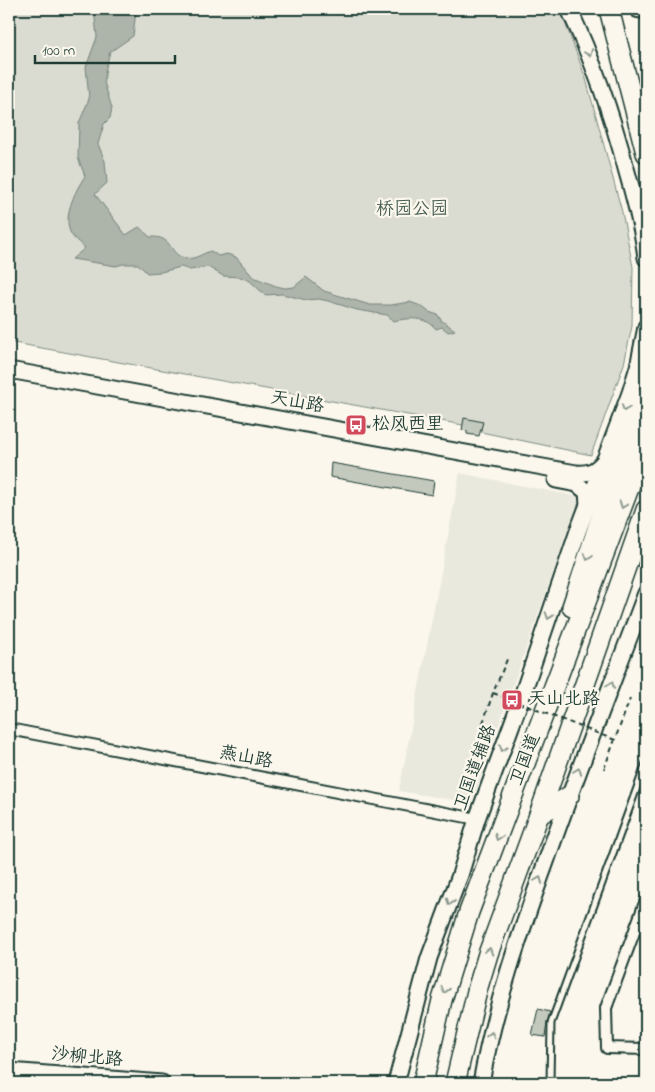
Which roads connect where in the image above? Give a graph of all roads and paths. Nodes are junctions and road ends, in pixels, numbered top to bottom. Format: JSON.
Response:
{"nodes":[{"id":1,"x":569,"y":9,"type":"edge"},
{"id":2,"x":595,"y":9,"type":"edge"},
{"id":3,"x":609,"y":9,"type":"edge"},
{"id":4,"x":638,"y":9,"type":"edge"},
{"id":5,"x":646,"y":10,"type":"edge"},
{"id":6,"x":626,"y":77,"type":"junction"},
{"id":7,"x":646,"y":153,"type":"edge"},
{"id":8,"x":646,"y":258,"type":"edge"},
{"id":9,"x":646,"y":327,"type":"edge"},
{"id":10,"x":9,"y":370,"type":"edge"},
{"id":11,"x":9,"y":379,"type":"edge"},
{"id":12,"x":646,"y":396,"type":"edge"},
{"id":13,"x":646,"y":442,"type":"edge"},
{"id":14,"x":604,"y":462,"type":"junction"},
{"id":15,"x":588,"y":504,"type":"junction"},
{"id":16,"x":646,"y":510,"type":"edge"},
{"id":17,"x":646,"y":549,"type":"edge"},
{"id":18,"x":646,"y":593,"type":"edge"},
{"id":19,"x":508,"y":656,"type":"dead end"},
{"id":20,"x":493,"y":693,"type":"junction"},
{"id":21,"x":630,"y":700,"type":"dead end"},
{"id":22,"x":483,"y":723,"type":"dead end"},
{"id":23,"x":9,"y":729,"type":"edge"},
{"id":24,"x":615,"y":740,"type":"junction"},
{"id":25,"x":646,"y":762,"type":"edge"},
{"id":26,"x":604,"y":769,"type":"dead end"},
{"id":27,"x":569,"y":796,"type":"junction"},
{"id":28,"x":511,"y":801,"type":"junction"},
{"id":29,"x":539,"y":815,"type":"junction"},
{"id":30,"x":477,"y":819,"type":"junction"},
{"id":31,"x":646,"y":900,"type":"edge"},
{"id":32,"x":646,"y":1049,"type":"edge"},
{"id":33,"x":400,"y":1065,"type":"junction"},
{"id":34,"x":427,"y":1065,"type":"junction"},
{"id":35,"x":9,"y":1071,"type":"edge"},
{"id":36,"x":483,"y":1079,"type":"edge"},
{"id":37,"x":9,"y":1082,"type":"edge"},
{"id":38,"x":27,"y":1083,"type":"edge"},
{"id":39,"x":162,"y":1083,"type":"edge"},
{"id":40,"x":396,"y":1083,"type":"edge"},
{"id":41,"x":401,"y":1083,"type":"edge"},
{"id":42,"x":416,"y":1083,"type":"edge"},
{"id":43,"x":423,"y":1083,"type":"edge"},
{"id":44,"x":455,"y":1083,"type":"edge"},
{"id":45,"x":550,"y":1083,"type":"edge"}],
"edges":[{"from":1,"to":8,"type":"main road","one_way":true},
{"from":2,"to":6,"type":"highway"},
{"from":3,"to":6,"type":"highway"},
{"from":4,"to":5,"type":"main road"},
{"from":6,"to":7,"type":"highway"},
{"from":9,"to":14,"type":"main road","name":"卫国道辅路","one_way":true},
{"from":10,"to":14,"type":"main road","name":"天山路"},
{"from":11,"to":15,"type":"main road","name":"天山路"},
{"from":12,"to":28,"type":"highway","one_way":true},
{"from":13,"to":28,"type":"highway","name":"卫国道","one_way":true},
{"from":14,"to":15,"type":"main road","name":"卫国道辅路"},
{"from":15,"to":30,"type":"main road","name":"卫国道辅路","one_way":true},
{"from":16,"to":29,"type":"highway","name":"卫国道"},
{"from":17,"to":29,"type":"highway"},
{"from":27,"to":18,"type":"main road","one_way":true},
{"from":19,"to":20,"type":"path"},
{"from":20,"to":22,"type":"path"},
{"from":20,"to":24,"type":"path","bridge":true},
{"from":21,"to":24,"type":"path"},
{"from":23,"to":30,"type":"street","name":"燕山路"},
{"from":24,"to":26,"type":"path"},
{"from":25,"to":45,"type":"lane"},
{"from":27,"to":29,"type":"highway"},
{"from":36,"to":27,"type":"main road","one_way":true},
{"from":28,"to":34,"type":"highway","name":"卫国道","one_way":true},
{"from":44,"to":29,"type":"highway","name":"卫国道","one_way":true},
{"from":30,"to":33,"type":"main road","name":"卫国道辅路","one_way":true},
{"from":31,"to":32,"type":"street"},
{"from":33,"to":40,"type":"main road","name":"卫国道辅路"},
{"from":33,"to":41,"type":"main road"},
{"from":34,"to":42,"type":"main road"},
{"from":34,"to":43,"type":"highway","name":"卫国道"},
{"from":35,"to":39,"type":"main road","name":"沙柳北路"},
{"from":37,"to":38,"type":"main road"}]}
